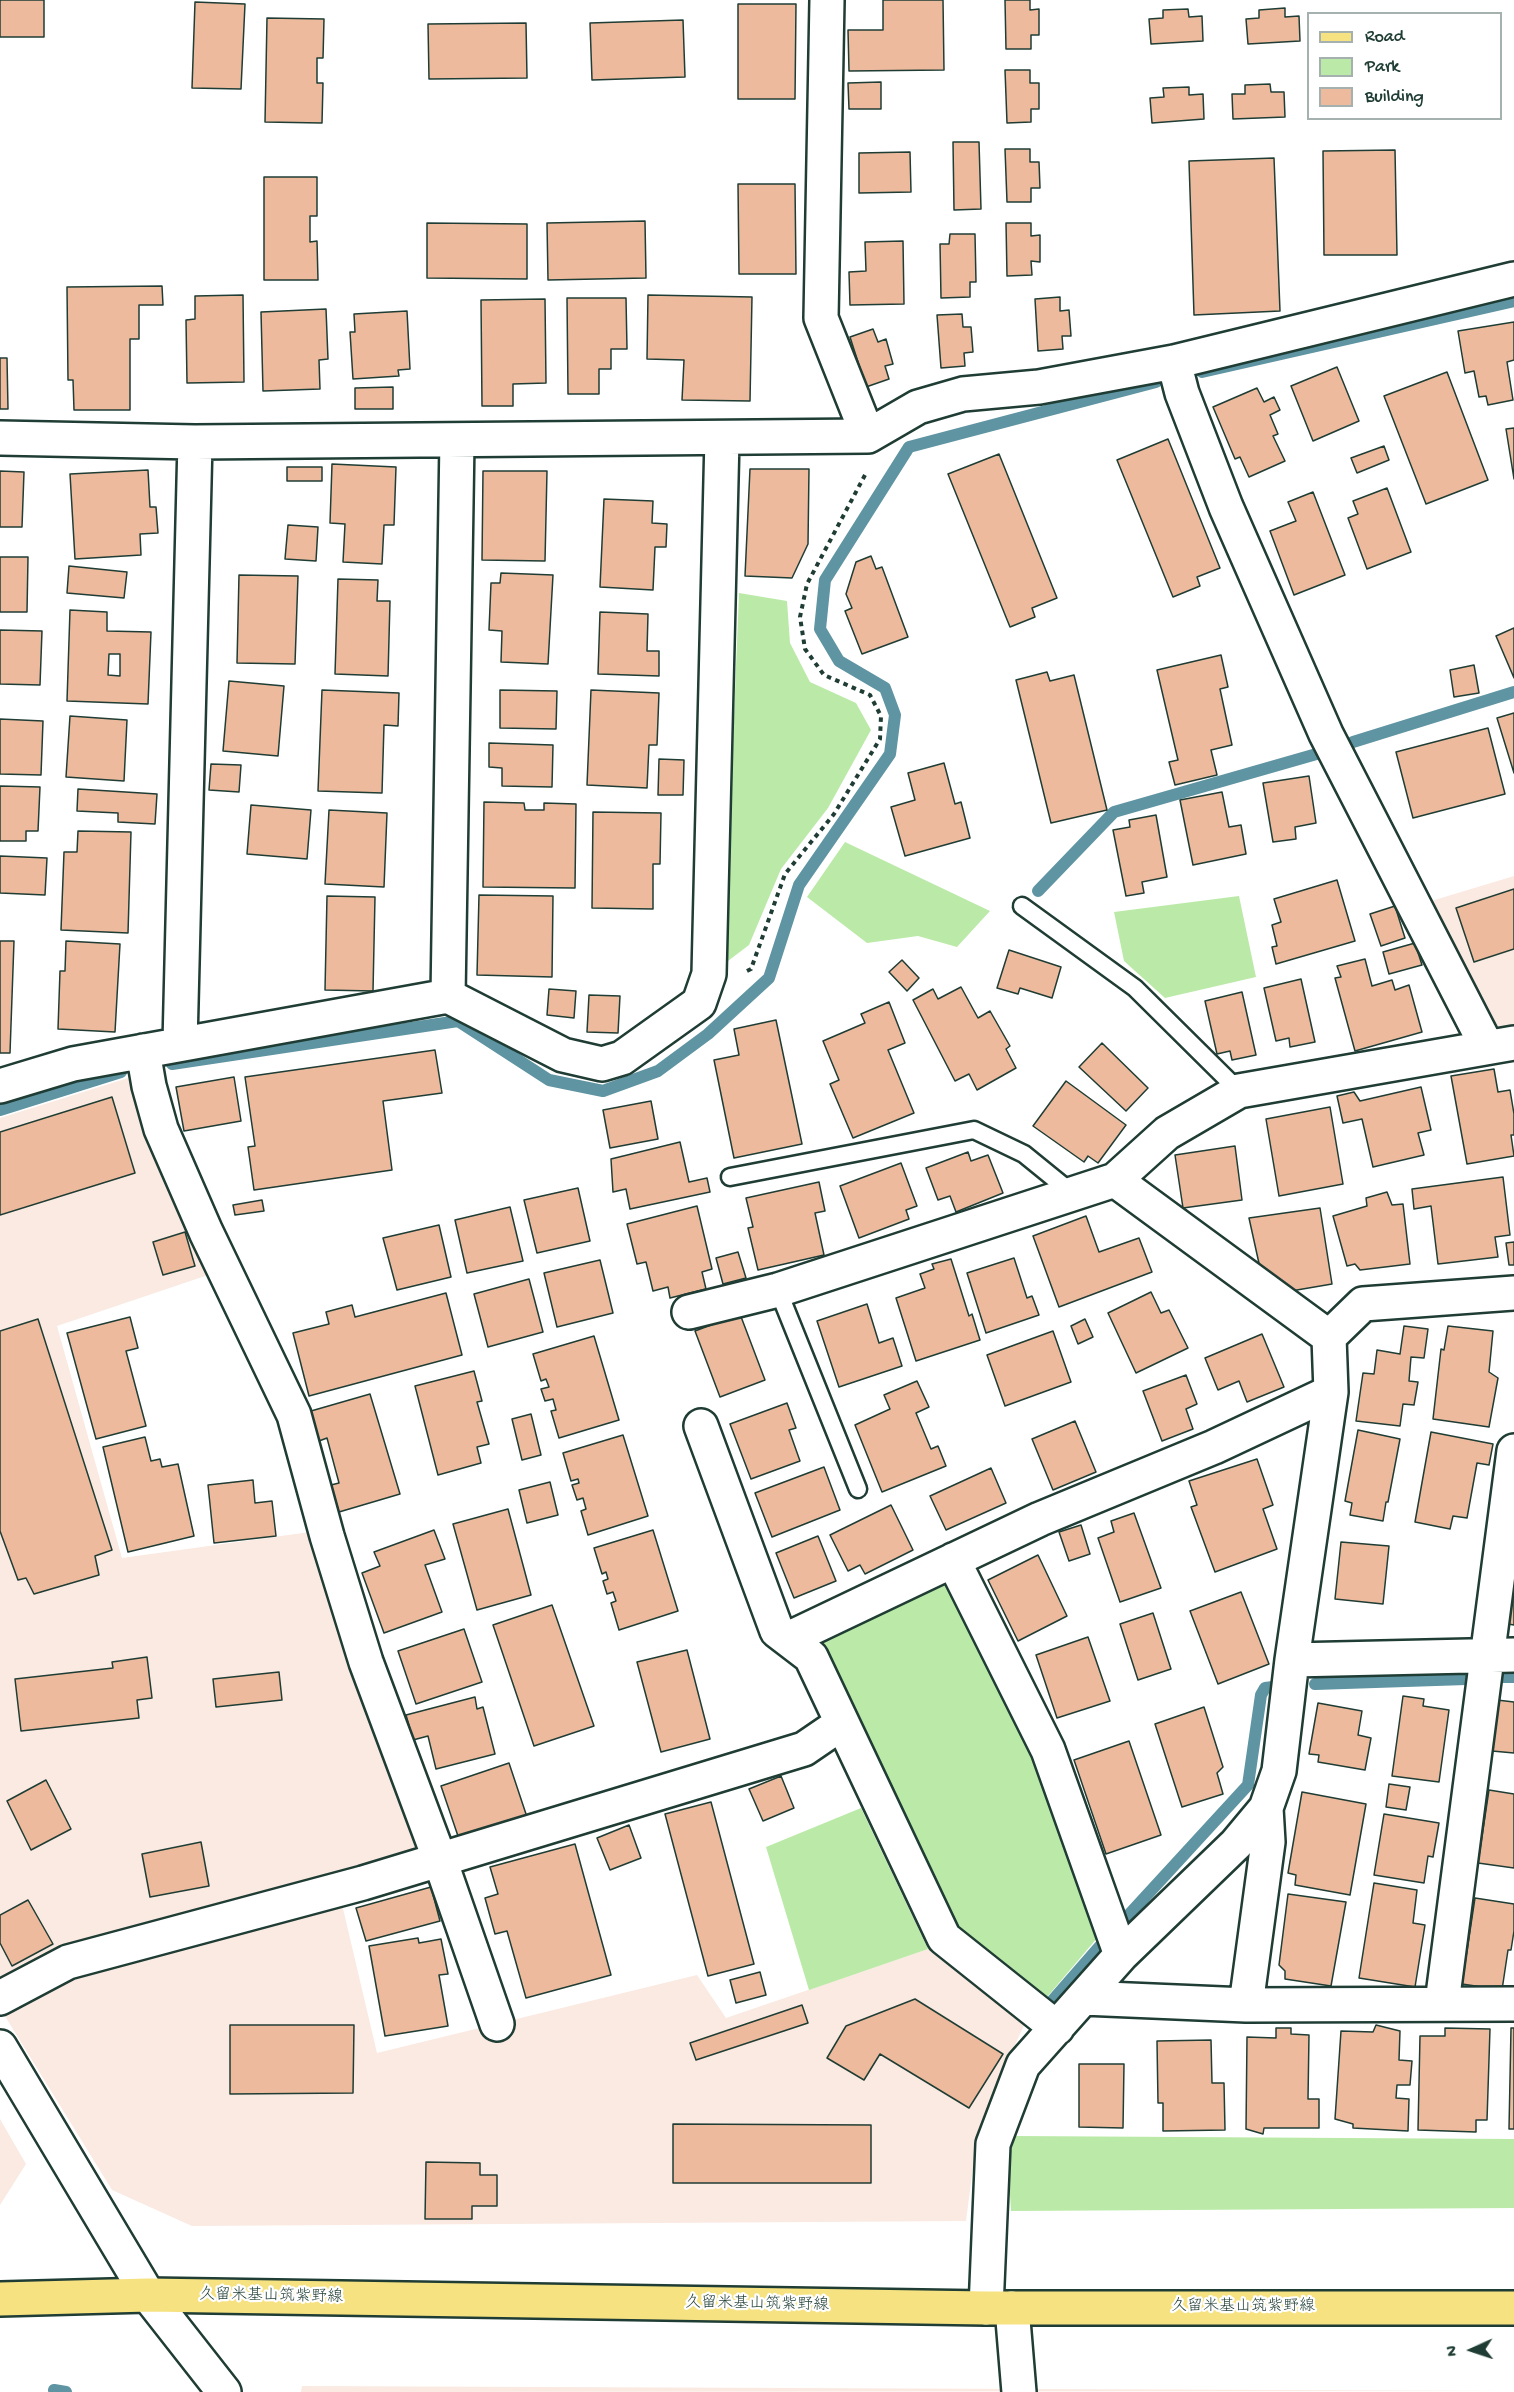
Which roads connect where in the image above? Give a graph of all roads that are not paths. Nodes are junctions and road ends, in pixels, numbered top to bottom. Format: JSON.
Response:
{"nodes":[{"id":1,"x":827,"y":0,"type":"edge"},
{"id":2,"x":1514,"y":279,"type":"edge"},
{"id":3,"x":1174,"y":362,"type":"junction"},
{"id":4,"x":868,"y":436,"type":"junction"},
{"id":5,"x":0,"y":438,"type":"edge"},
{"id":6,"x":722,"y":438,"type":"junction"},
{"id":7,"x":458,"y":440,"type":"junction"},
{"id":8,"x":195,"y":441,"type":"junction"},
{"id":9,"x":1022,"y":906,"type":"dead end"},
{"id":10,"x":448,"y":996,"type":"junction"},
{"id":11,"x":180,"y":1043,"type":"junction"},
{"id":12,"x":1501,"y":1045,"type":"edge"},
{"id":13,"x":143,"y":1051,"type":"junction"},
{"id":14,"x":0,"y":1086,"type":"edge"},
{"id":15,"x":1239,"y":1092,"type":"junction"},
{"id":16,"x":730,"y":1177,"type":"dead end"},
{"id":17,"x":1115,"y":1180,"type":"junction"},
{"id":18,"x":1072,"y":1193,"type":"junction"},
{"id":19,"x":778,"y":1290,"type":"junction"},
{"id":20,"x":1514,"y":1293,"type":"edge"},
{"id":21,"x":689,"y":1312,"type":"dead end"},
{"id":22,"x":1329,"y":1337,"type":"junction"},
{"id":23,"x":1331,"y":1392,"type":"junction"},
{"id":24,"x":701,"y":1426,"type":"dead end"},
{"id":25,"x":1514,"y":1451,"type":"edge"},
{"id":26,"x":858,"y":1489,"type":"dead end"},
{"id":27,"x":953,"y":1560,"type":"junction"},
{"id":28,"x":788,"y":1639,"type":"junction"},
{"id":29,"x":1501,"y":1655,"type":"edge"},
{"id":30,"x":1292,"y":1660,"type":"junction"},
{"id":31,"x":842,"y":1723,"type":"junction"},
{"id":32,"x":1266,"y":1808,"type":"junction"},
{"id":33,"x":440,"y":1860,"type":"junction"},
{"id":34,"x":1121,"y":1955,"type":"junction"},
{"id":35,"x":0,"y":1998,"type":"edge"},
{"id":36,"x":1083,"y":1998,"type":"junction"},
{"id":37,"x":1442,"y":2003,"type":"junction"},
{"id":38,"x":1514,"y":2004,"type":"edge"},
{"id":39,"x":1246,"y":2005,"type":"junction"},
{"id":40,"x":497,"y":2024,"type":"dead end"},
{"id":41,"x":1057,"y":2028,"type":"junction"},
{"id":42,"x":0,"y":2047,"type":"edge"},
{"id":43,"x":148,"y":2295,"type":"junction"},
{"id":44,"x":0,"y":2299,"type":"edge"},
{"id":45,"x":999,"y":2308,"type":"junction"},
{"id":46,"x":1514,"y":2308,"type":"edge"},
{"id":47,"x":224,"y":2392,"type":"edge"},
{"id":48,"x":1019,"y":2392,"type":"edge"}],
"edges":[{"from":1,"to":4,"type":"street"},
{"from":2,"to":3,"type":"street"},
{"from":3,"to":4,"type":"street"},
{"from":3,"to":12,"type":"street"},
{"from":4,"to":6,"type":"street"},
{"from":5,"to":8,"type":"street"},
{"from":6,"to":7,"type":"street"},
{"from":6,"to":10,"type":"street"},
{"from":7,"to":8,"type":"street"},
{"from":7,"to":10,"type":"street"},
{"from":8,"to":11,"type":"street"},
{"from":9,"to":15,"type":"lane"},
{"from":10,"to":11,"type":"street"},
{"from":11,"to":13,"type":"street"},
{"from":12,"to":15,"type":"street"},
{"from":13,"to":14,"type":"street"},
{"from":13,"to":33,"type":"street"},
{"from":15,"to":17,"type":"street"},
{"from":16,"to":18,"type":"lane"},
{"from":17,"to":18,"type":"street"},
{"from":17,"to":22,"type":"street"},
{"from":18,"to":19,"type":"street"},
{"from":19,"to":21,"type":"street"},
{"from":19,"to":26,"type":"lane"},
{"from":20,"to":22,"type":"street"},
{"from":22,"to":23,"type":"street"},
{"from":23,"to":27,"type":"street"},
{"from":23,"to":30,"type":"street"},
{"from":24,"to":28,"type":"street"},
{"from":25,"to":29,"type":"street"},
{"from":27,"to":28,"type":"street"},
{"from":27,"to":34,"type":"street"},
{"from":28,"to":31,"type":"street"},
{"from":29,"to":30,"type":"street"},
{"from":29,"to":37,"type":"street"},
{"from":30,"to":32,"type":"street"},
{"from":31,"to":33,"type":"street"},
{"from":31,"to":41,"type":"street"},
{"from":32,"to":34,"type":"street"},
{"from":32,"to":39,"type":"street"},
{"from":33,"to":35,"type":"street"},
{"from":33,"to":40,"type":"street"},
{"from":34,"to":36,"type":"street"},
{"from":36,"to":39,"type":"street"},
{"from":36,"to":41,"type":"street"},
{"from":37,"to":38,"type":"street"},
{"from":37,"to":39,"type":"street"},
{"from":41,"to":45,"type":"street"},
{"from":42,"to":43,"type":"street"},
{"from":43,"to":44,"type":"main road","name":"久留米基山筑紫野線"},
{"from":43,"to":45,"type":"main road","name":"久留米基山筑紫野線"},
{"from":43,"to":47,"type":"street"},
{"from":45,"to":46,"type":"main road","name":"久留米基山筑紫野線"},
{"from":45,"to":48,"type":"street"}]}
